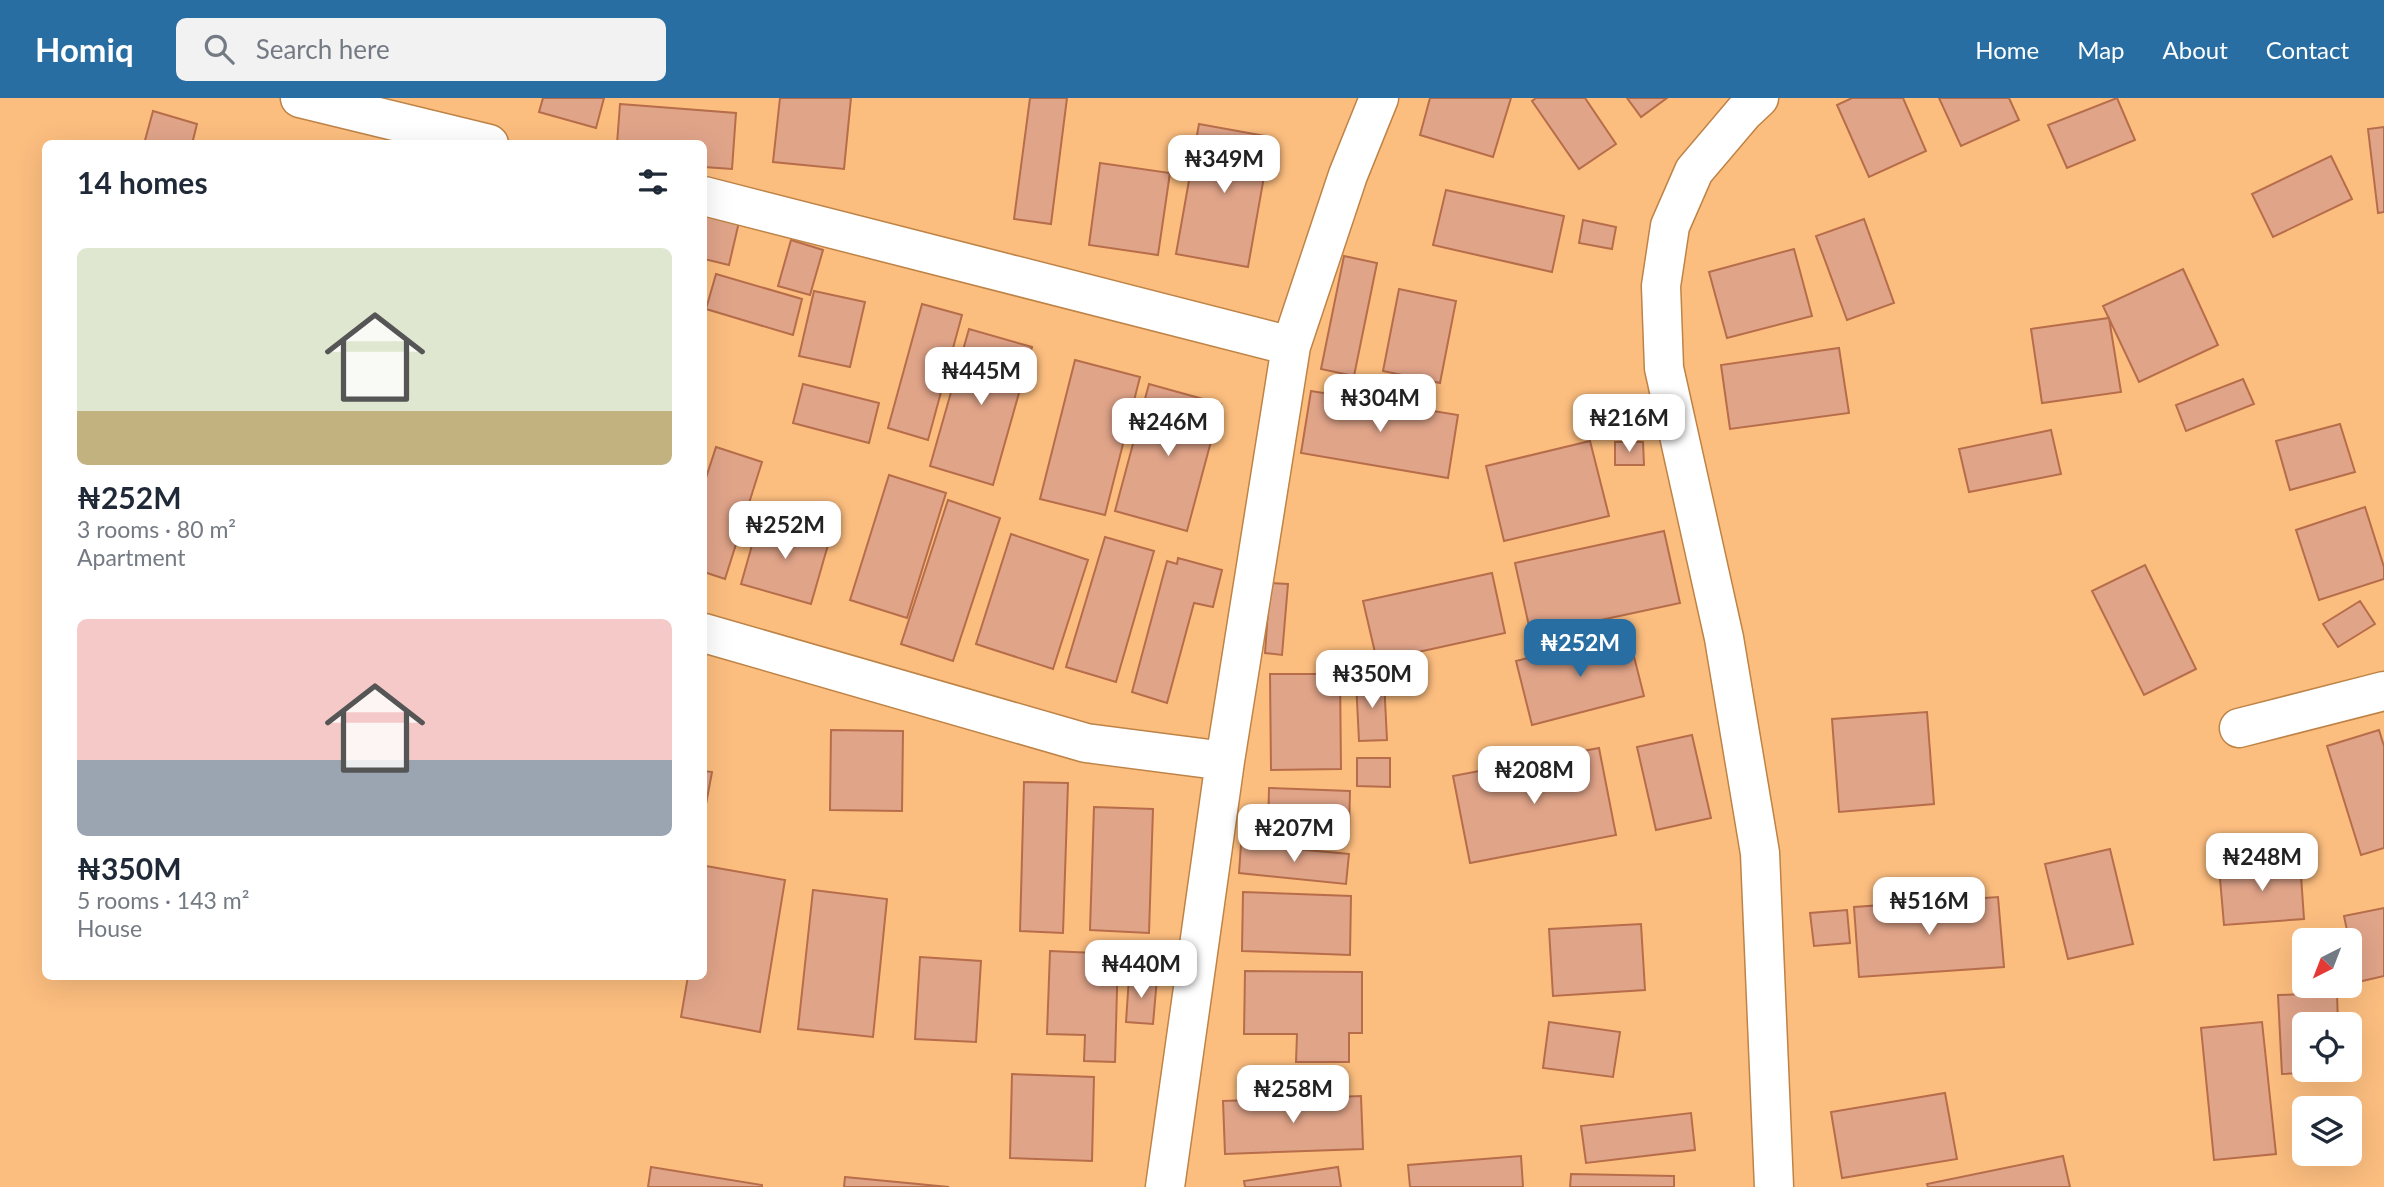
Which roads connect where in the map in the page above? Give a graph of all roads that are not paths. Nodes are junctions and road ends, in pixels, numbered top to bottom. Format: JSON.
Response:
{"nodes":[{"id":1,"x":300,"y":98,"type":"edge"},
{"id":2,"x":1379,"y":98,"type":"edge"},
{"id":3,"x":1759,"y":98,"type":"edge"},
{"id":4,"x":473,"y":140,"type":"edge"},
{"id":5,"x":707,"y":197,"type":"edge"},
{"id":6,"x":1291,"y":346,"type":"junction"},
{"id":7,"x":707,"y":634,"type":"edge"},
{"id":8,"x":2384,"y":691,"type":"edge"},
{"id":9,"x":2239,"y":728,"type":"dead end"},
{"id":10,"x":1225,"y":761,"type":"junction"},
{"id":11,"x":1165,"y":1187,"type":"edge"},
{"id":12,"x":1774,"y":1187,"type":"edge"}],
"edges":[{"from":1,"to":4,"type":"street"},
{"from":2,"to":6,"type":"street"},
{"from":3,"to":12,"type":"street"},
{"from":5,"to":6,"type":"street"},
{"from":6,"to":10,"type":"street"},
{"from":7,"to":10,"type":"street"},
{"from":8,"to":9,"type":"street"},
{"from":10,"to":11,"type":"street"}]}
